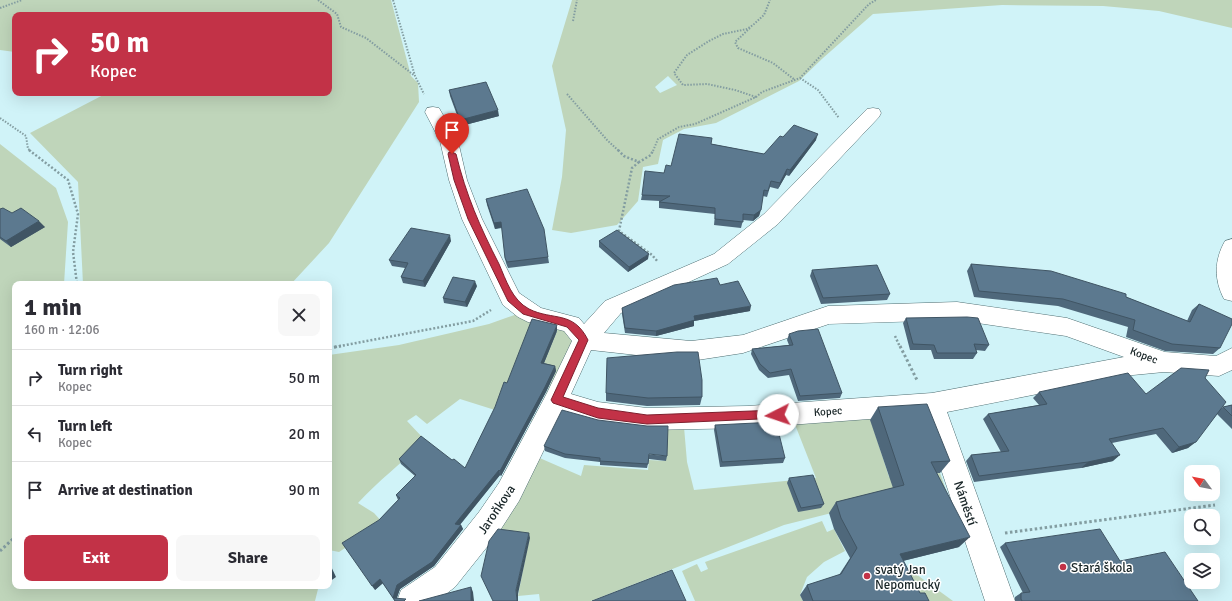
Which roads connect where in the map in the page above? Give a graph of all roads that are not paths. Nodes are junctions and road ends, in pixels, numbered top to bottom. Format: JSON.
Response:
{"nodes":[{"id":1,"x":433,"y":112,"type":"road end"},
{"id":2,"x":873,"y":113,"type":"dead end"},
{"id":3,"x":1232,"y":246,"type":"edge"},
{"id":4,"x":1232,"y":293,"type":"edge"},
{"id":5,"x":584,"y":340,"type":"junction"},
{"id":6,"x":1164,"y":362,"type":"junction"},
{"id":7,"x":1226,"y":362,"type":"edge"},
{"id":8,"x":556,"y":400,"type":"junction"},
{"id":9,"x":932,"y":404,"type":"junction"},
{"id":10,"x":412,"y":601,"type":"edge"},
{"id":11,"x":1000,"y":601,"type":"edge"}],
"edges":[{"from":1,"to":5,"type":"street"},
{"from":2,"to":5,"type":"street"},
{"from":3,"to":4,"type":"street"},
{"from":5,"to":6,"type":"street","name":"Kopec"},
{"from":5,"to":8,"type":"street"},
{"from":6,"to":7,"type":"street","name":"Kopec"},
{"from":6,"to":9,"type":"street","name":"Kopec"},
{"from":8,"to":9,"type":"street","name":"Kopec"},
{"from":8,"to":10,"type":"street","name":"Jaroňkova"},
{"from":9,"to":11,"type":"street","name":"Náměstí"}]}
